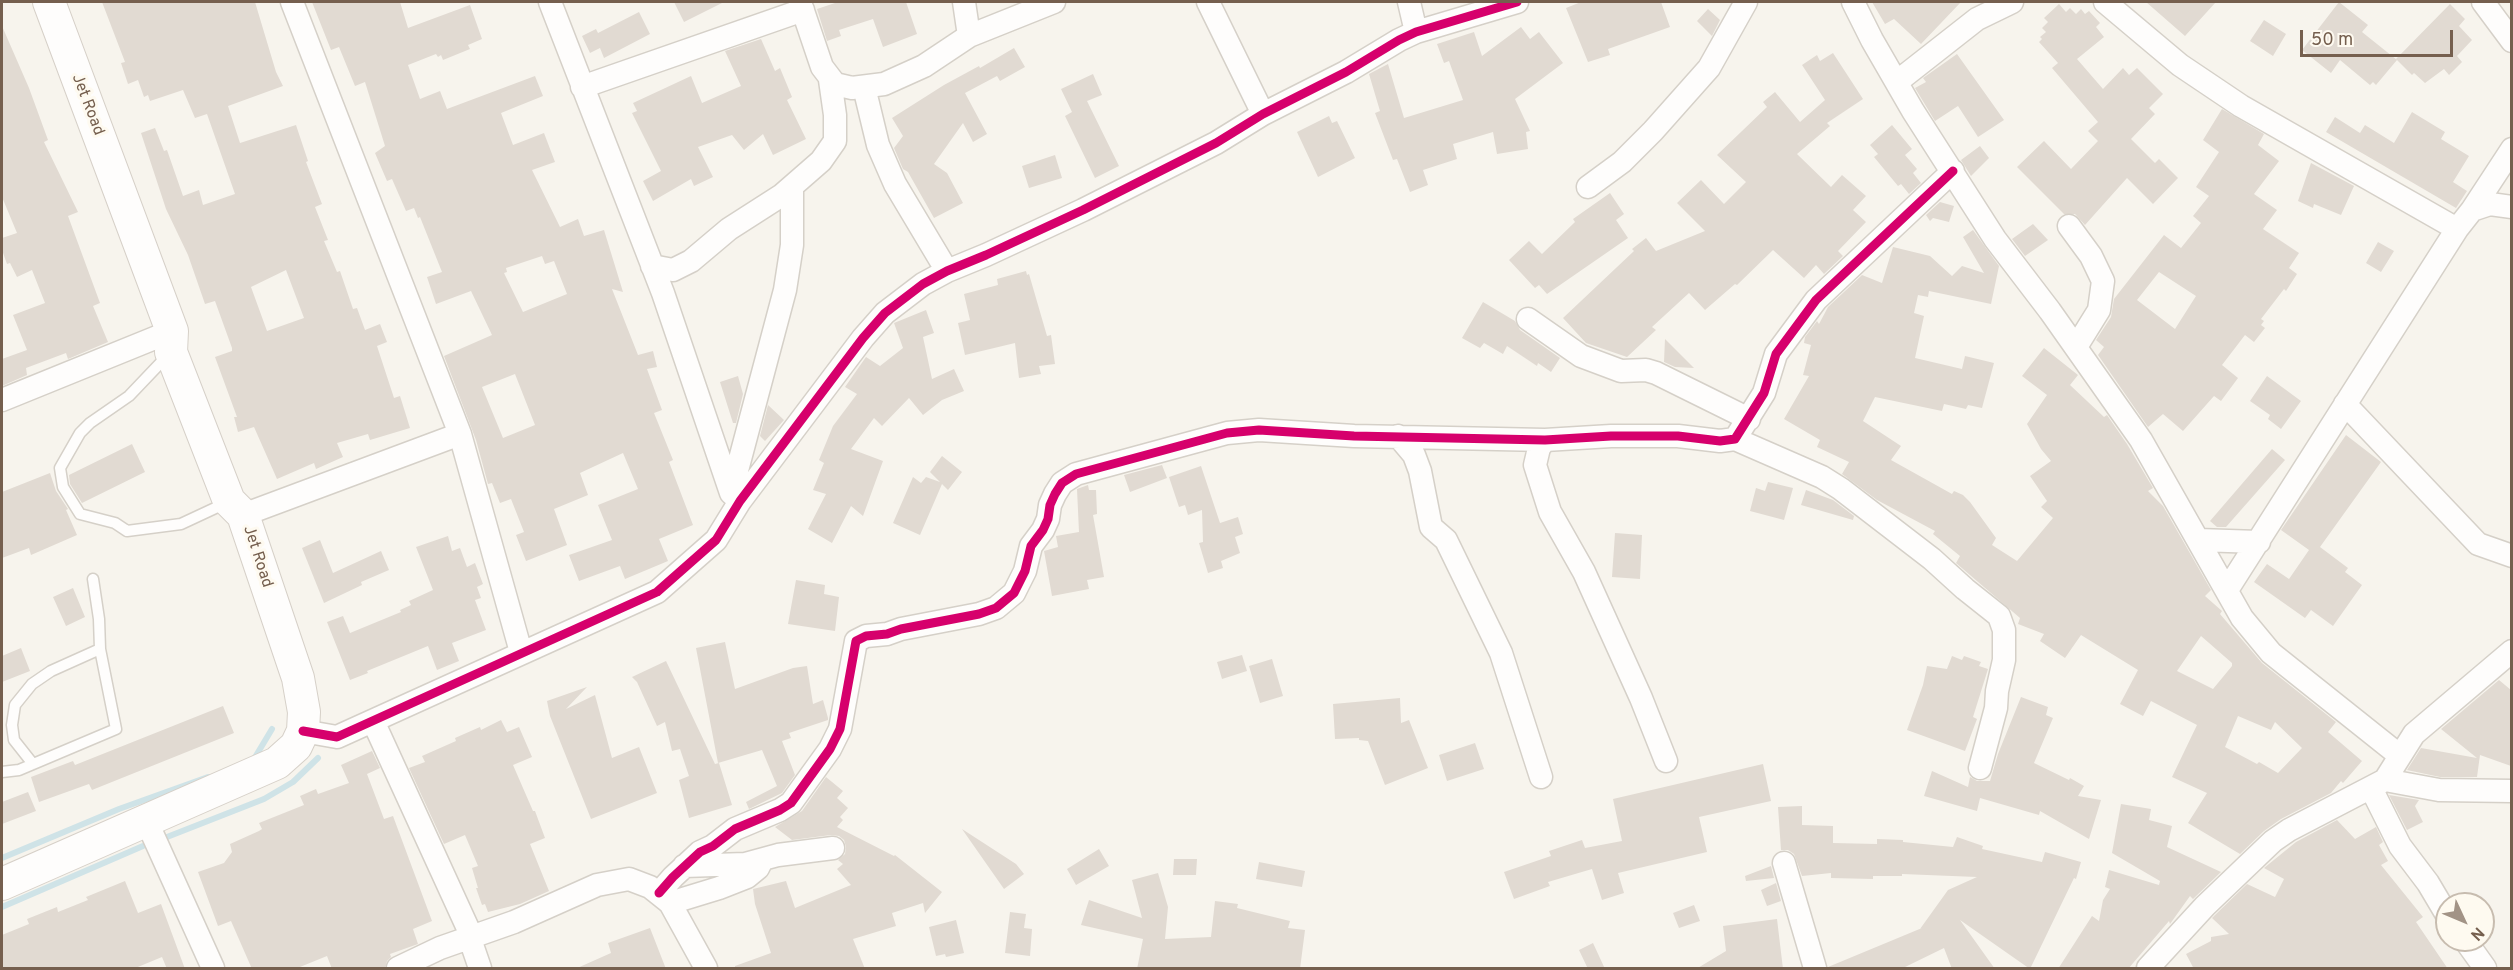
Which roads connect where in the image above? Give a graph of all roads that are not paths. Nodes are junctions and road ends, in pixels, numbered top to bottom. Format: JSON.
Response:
{"nodes":[{"id":1,"x":49,"y":2,"type":"edge"},
{"id":2,"x":292,"y":2,"type":"edge"},
{"id":3,"x":550,"y":2,"type":"edge"},
{"id":4,"x":964,"y":2,"type":"edge"},
{"id":5,"x":1054,"y":2,"type":"edge"},
{"id":6,"x":1208,"y":2,"type":"edge"},
{"id":7,"x":1409,"y":2,"type":"edge"},
{"id":8,"x":1517,"y":2,"type":"edge"},
{"id":9,"x":1746,"y":2,"type":"edge"},
{"id":10,"x":1853,"y":2,"type":"edge"},
{"id":11,"x":2012,"y":2,"type":"edge"},
{"id":12,"x":2105,"y":2,"type":"edge"},
{"id":13,"x":2483,"y":2,"type":"edge"},
{"id":14,"x":801,"y":6,"type":"edge"},
{"id":15,"x":1416,"y":32,"type":"junction"},
{"id":16,"x":969,"y":36,"type":"junction"},
{"id":17,"x":2511,"y":41,"type":"edge"},
{"id":18,"x":830,"y":80,"type":"junction"},
{"id":19,"x":1898,"y":81,"type":"junction"},
{"id":20,"x":582,"y":87,"type":"junction"},
{"id":21,"x":864,"y":87,"type":"junction"},
{"id":22,"x":1263,"y":114,"type":"junction"},
{"id":23,"x":2511,"y":149,"type":"edge"},
{"id":24,"x":1953,"y":171,"type":"junction"},
{"id":25,"x":792,"y":187,"type":"junction"},
{"id":26,"x":1588,"y":187,"type":"dead end"},
{"id":27,"x":2511,"y":207,"type":"edge"},
{"id":28,"x":2472,"y":210,"type":"junction"},
{"id":29,"x":2069,"y":226,"type":"dead end"},
{"id":30,"x":2457,"y":229,"type":"junction"},
{"id":31,"x":652,"y":266,"type":"junction"},
{"id":32,"x":947,"y":271,"type":"junction"},
{"id":33,"x":1528,"y":320,"type":"dead end"},
{"id":34,"x":172,"y":341,"type":"junction"},
{"id":35,"x":2076,"y":347,"type":"junction"},
{"id":36,"x":2,"y":400,"type":"edge"},
{"id":37,"x":2345,"y":404,"type":"junction"},
{"id":38,"x":1749,"y":419,"type":"junction"},
{"id":39,"x":460,"y":434,"type":"junction"},
{"id":40,"x":1398,"y":436,"type":"junction"},
{"id":41,"x":1735,"y":439,"type":"junction"},
{"id":42,"x":1545,"y":441,"type":"junction"},
{"id":43,"x":736,"y":497,"type":"junction"},
{"id":44,"x":236,"y":508,"type":"junction"},
{"id":45,"x":2198,"y":540,"type":"junction"},
{"id":46,"x":2259,"y":542,"type":"junction"},
{"id":47,"x":2511,"y":556,"type":"edge"},
{"id":48,"x":93,"y":579,"type":"dead end"},
{"id":49,"x":2226,"y":590,"type":"junction"},
{"id":50,"x":100,"y":650,"type":"junction"},
{"id":51,"x":2511,"y":651,"type":"edge"},
{"id":52,"x":521,"y":652,"type":"junction"},
{"id":53,"x":373,"y":721,"type":"junction"},
{"id":54,"x":303,"y":731,"type":"junction"},
{"id":55,"x":2399,"y":755,"type":"junction"},
{"id":56,"x":1666,"y":761,"type":"dead end"},
{"id":57,"x":33,"y":764,"type":"junction"},
{"id":58,"x":1980,"y":768,"type":"dead end"},
{"id":59,"x":2,"y":772,"type":"edge"},
{"id":60,"x":1542,"y":777,"type":"dead end"},
{"id":61,"x":2378,"y":784,"type":"junction"},
{"id":62,"x":2511,"y":791,"type":"edge"},
{"id":63,"x":146,"y":820,"type":"junction"},
{"id":64,"x":833,"y":848,"type":"dead end"},
{"id":65,"x":762,"y":858,"type":"junction"},
{"id":66,"x":1784,"y":863,"type":"dead end"},
{"id":67,"x":684,"y":866,"type":"junction"},
{"id":68,"x":2,"y":884,"type":"edge"},
{"id":69,"x":2435,"y":895,"type":"edge"},
{"id":70,"x":665,"y":898,"type":"junction"},
{"id":71,"x":470,"y":936,"type":"junction"},
{"id":72,"x":2473,"y":952,"type":"edge"},
{"id":73,"x":213,"y":969,"type":"edge"},
{"id":74,"x":398,"y":969,"type":"edge"},
{"id":75,"x":480,"y":969,"type":"edge"},
{"id":76,"x":706,"y":969,"type":"edge"},
{"id":77,"x":1815,"y":969,"type":"edge"},
{"id":78,"x":2148,"y":969,"type":"edge"},
{"id":79,"x":2485,"y":969,"type":"edge"}],
"edges":[{"from":1,"to":34,"type":"main road","name":"Jet Road"},
{"from":2,"to":39,"type":"street"},
{"from":3,"to":20,"type":"street"},
{"from":4,"to":16,"type":"street"},
{"from":5,"to":16,"type":"street"},
{"from":6,"to":22,"type":"street"},
{"from":7,"to":15,"type":"street"},
{"from":8,"to":15,"type":"street"},
{"from":9,"to":26,"type":"street"},
{"from":10,"to":19,"type":"street"},
{"from":11,"to":19,"type":"street"},
{"from":12,"to":30,"type":"street"},
{"from":13,"to":17,"type":"street"},
{"from":14,"to":18,"type":"street"},
{"from":14,"to":20,"type":"street"},
{"from":15,"to":22,"type":"street"},
{"from":16,"to":21,"type":"street"},
{"from":18,"to":21,"type":"street"},
{"from":18,"to":25,"type":"street"},
{"from":19,"to":24,"type":"street"},
{"from":20,"to":31,"type":"street"},
{"from":21,"to":32,"type":"street"},
{"from":22,"to":32,"type":"street"},
{"from":23,"to":28,"type":"street"},
{"from":24,"to":35,"type":"street"},
{"from":24,"to":38,"type":"street"},
{"from":25,"to":31,"type":"street"},
{"from":25,"to":43,"type":"street"},
{"from":27,"to":28,"type":"street"},
{"from":28,"to":30,"type":"street"},
{"from":29,"to":35,"type":"street"},
{"from":30,"to":37,"type":"street"},
{"from":31,"to":43,"type":"street"},
{"from":32,"to":43,"type":"street"},
{"from":33,"to":38,"type":"street"},
{"from":34,"to":36,"type":"street"},
{"from":34,"to":44,"type":"main road","name":"Jet Road"},
{"from":34,"to":44,"type":"lane"},
{"from":35,"to":45,"type":"street"},
{"from":37,"to":46,"type":"street"},
{"from":37,"to":47,"type":"street"},
{"from":38,"to":41,"type":"street"},
{"from":39,"to":44,"type":"street"},
{"from":39,"to":52,"type":"street"},
{"from":40,"to":42,"type":"street"},
{"from":40,"to":60,"type":"street"},
{"from":40,"to":67,"type":"street"},
{"from":41,"to":42,"type":"street"},
{"from":41,"to":58,"type":"street"},
{"from":42,"to":56,"type":"street"},
{"from":43,"to":52,"type":"street"},
{"from":44,"to":54,"type":"main road","name":"Jet Road"},
{"from":45,"to":46,"type":"street"},
{"from":45,"to":49,"type":"street"},
{"from":46,"to":49,"type":"street"},
{"from":48,"to":50,"type":"lane"},
{"from":49,"to":55,"type":"street"},
{"from":50,"to":57,"type":"lane"},
{"from":50,"to":57,"type":"lane"},
{"from":51,"to":55,"type":"street"},
{"from":52,"to":53,"type":"street"},
{"from":53,"to":54,"type":"street"},
{"from":53,"to":71,"type":"street"},
{"from":54,"to":63,"type":"main road"},
{"from":55,"to":61,"type":"street"},
{"from":57,"to":59,"type":"lane"},
{"from":61,"to":62,"type":"street"},
{"from":61,"to":69,"type":"street"},
{"from":61,"to":78,"type":"street"},
{"from":63,"to":68,"type":"main road"},
{"from":63,"to":73,"type":"street"},
{"from":64,"to":65,"type":"street"},
{"from":65,"to":67,"type":"street"},
{"from":65,"to":70,"type":"street"},
{"from":66,"to":77,"type":"street"},
{"from":67,"to":70,"type":"street"},
{"from":70,"to":71,"type":"street"},
{"from":70,"to":76,"type":"street"},
{"from":71,"to":74,"type":"street"},
{"from":71,"to":75,"type":"street"},
{"from":72,"to":79,"type":"street"}]}
